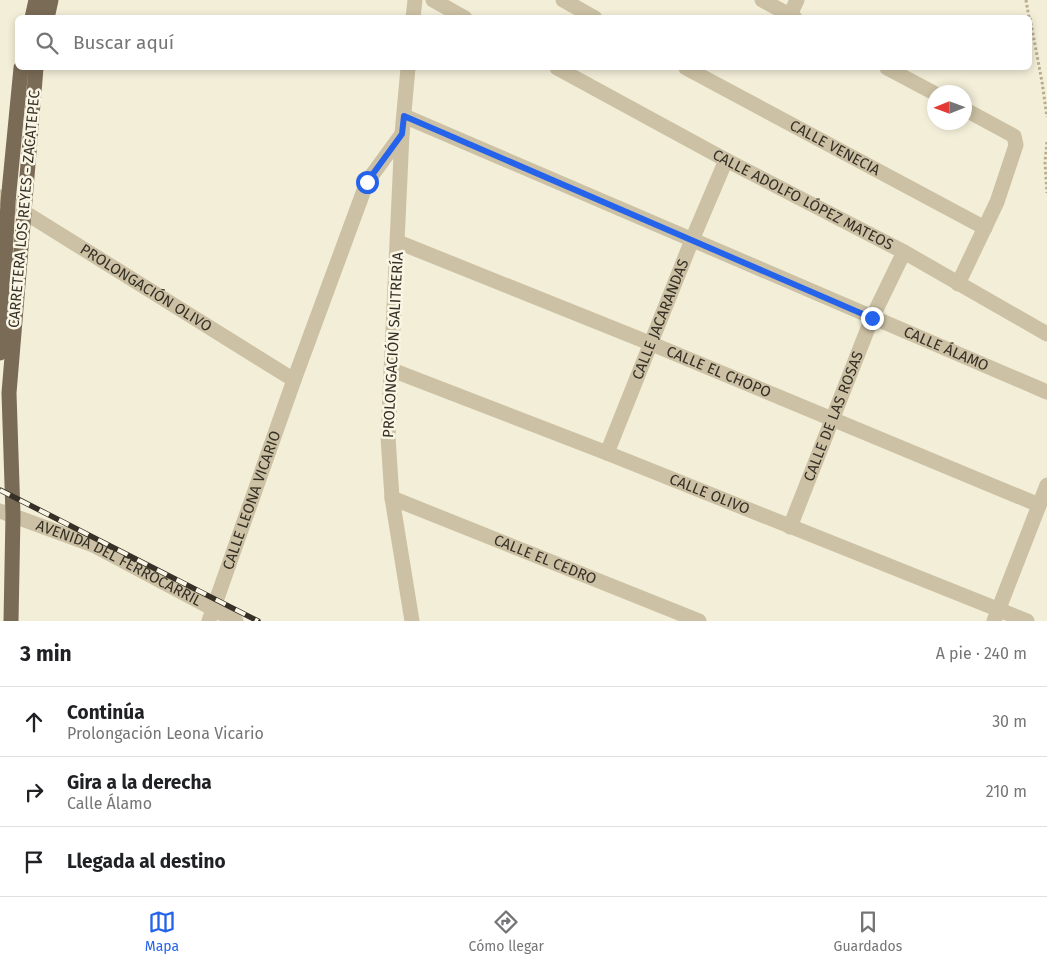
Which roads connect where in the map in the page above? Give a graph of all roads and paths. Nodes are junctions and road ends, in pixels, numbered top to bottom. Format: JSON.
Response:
{"nodes":[{"id":1,"x":36,"y":0,"type":"edge"},
{"id":2,"x":51,"y":0,"type":"edge"},
{"id":3,"x":415,"y":0,"type":"edge"},
{"id":4,"x":433,"y":0,"type":"edge"},
{"id":5,"x":762,"y":0,"type":"edge"},
{"id":6,"x":798,"y":0,"type":"edge"},
{"id":7,"x":1026,"y":0,"type":"edge"},
{"id":8,"x":564,"y":1,"type":"edge"},
{"id":9,"x":33,"y":15,"type":"edge"},
{"id":10,"x":47,"y":15,"type":"edge"},
{"id":11,"x":413,"y":15,"type":"edge"},
{"id":12,"x":460,"y":15,"type":"edge"},
{"id":13,"x":590,"y":15,"type":"edge"},
{"id":14,"x":790,"y":15,"type":"edge"},
{"id":15,"x":792,"y":15,"type":"edge"},
{"id":16,"x":1029,"y":15,"type":"edge"},
{"id":17,"x":1032,"y":29,"type":"edge"},
{"id":18,"x":22,"y":70,"type":"edge"},
{"id":19,"x":36,"y":70,"type":"edge"},
{"id":20,"x":408,"y":70,"type":"edge"},
{"id":21,"x":561,"y":70,"type":"edge"},
{"id":22,"x":690,"y":70,"type":"edge"},
{"id":23,"x":891,"y":70,"type":"edge"},
{"id":24,"x":927,"y":89,"type":"edge"},
{"id":25,"x":972,"y":113,"type":"edge"},
{"id":26,"x":404,"y":116,"type":"junction"},
{"id":27,"x":1047,"y":117,"type":"edge"},
{"id":28,"x":402,"y":134,"type":"junction"},
{"id":29,"x":1047,"y":142,"type":"edge"},
{"id":30,"x":726,"y":160,"type":"junction"},
{"id":31,"x":1047,"y":193,"type":"edge"},
{"id":32,"x":4,"y":199,"type":"edge"},
{"id":33,"x":25,"y":212,"type":"junction"},
{"id":34,"x":985,"y":228,"type":"junction"},
{"id":35,"x":692,"y":240,"type":"junction"},
{"id":36,"x":398,"y":242,"type":"junction"},
{"id":37,"x":904,"y":252,"type":"junction"},
{"id":38,"x":958,"y":284,"type":"junction"},
{"id":39,"x":872,"y":318,"type":"junction"},
{"id":40,"x":1047,"y":334,"type":"edge"},
{"id":41,"x":652,"y":344,"type":"junction"},
{"id":42,"x":0,"y":352,"type":"edge"},
{"id":43,"x":392,"y":370,"type":"junction"},
{"id":44,"x":294,"y":380,"type":"junction"},
{"id":45,"x":1047,"y":392,"type":"edge"},
{"id":46,"x":833,"y":419,"type":"junction"},
{"id":47,"x":607,"y":452,"type":"junction"},
{"id":48,"x":1046,"y":489,"type":"edge"},
{"id":49,"x":392,"y":498,"type":"junction"},
{"id":50,"x":1039,"y":505,"type":"junction"},
{"id":51,"x":6,"y":513,"type":"edge"},
{"id":52,"x":790,"y":527,"type":"junction"},
{"id":53,"x":211,"y":615,"type":"edge"},
{"id":54,"x":996,"y":615,"type":"edge"},
{"id":55,"x":10,"y":621,"type":"edge"},
{"id":56,"x":236,"y":621,"type":"edge"},
{"id":57,"x":412,"y":621,"type":"edge"},
{"id":58,"x":699,"y":621,"type":"edge"},
{"id":59,"x":1027,"y":621,"type":"edge"}],
"edges":[{"from":1,"to":9,"type":"main road"},
{"from":2,"to":10,"type":"main road"},
{"from":3,"to":11,"type":"street"},
{"from":4,"to":12,"type":"street"},
{"from":5,"to":14,"type":"street"},
{"from":6,"to":15,"type":"street"},
{"from":7,"to":16,"type":"path"},
{"from":8,"to":13,"type":"street"},
{"from":17,"to":27,"type":"path"},
{"from":18,"to":32,"type":"main road","name":"CARRETERA LOS REYES - ZACATEPEC"},
{"from":19,"to":33,"type":"main road","name":"CARRETERA LOS REYES - ZACATEPEC"},
{"from":20,"to":26,"type":"street","name":"PROLONGACIÓN SALITRERÍA"},
{"from":21,"to":30,"type":"street","name":"CALLE ADOLFO LÓPEZ MATEOS"},
{"from":22,"to":34,"type":"street","name":"CALLE VENECIA"},
{"from":23,"to":24,"type":"street"},
{"from":25,"to":34,"type":"street"},
{"from":26,"to":28,"type":"street","name":"PROLONGACIÓN SALITRERÍA"},
{"from":26,"to":35,"type":"street","name":"CALLE ÁLAMO"},
{"from":28,"to":36,"type":"street","name":"PROLONGACIÓN SALITRERÍA"},
{"from":28,"to":44,"type":"street","name":"CALLE LEONA VICARIO"},
{"from":29,"to":31,"type":"path"},
{"from":30,"to":35,"type":"street","name":"CALLE JACARANDAS"},
{"from":30,"to":37,"type":"street","name":"CALLE ADOLFO LÓPEZ MATEOS"},
{"from":32,"to":33,"type":"street","name":"PROLONGACIÓN OLIVO"},
{"from":32,"to":42,"type":"main road","name":"CARRETERA LOS REYES - ZACATEPEC"},
{"from":33,"to":44,"type":"street","name":"PROLONGACIÓN OLIVO"},
{"from":33,"to":51,"type":"main road","name":"CARRETERA LOS REYES - ZACATEPEC"},
{"from":34,"to":38,"type":"street"},
{"from":35,"to":39,"type":"street","name":"CALLE ÁLAMO"},
{"from":35,"to":41,"type":"street","name":"CALLE JACARANDAS"},
{"from":36,"to":41,"type":"street","name":"CALLE EL CHOPO"},
{"from":36,"to":43,"type":"street","name":"PROLONGACIÓN SALITRERÍA"},
{"from":37,"to":38,"type":"street","name":"CALLE ADOLFO LÓPEZ MATEOS"},
{"from":37,"to":39,"type":"street","name":"CALLE DE LAS ROSAS"},
{"from":38,"to":40,"type":"street","name":"CALLE ADOLFO LÓPEZ MATEOS"},
{"from":39,"to":45,"type":"street","name":"CALLE ÁLAMO"},
{"from":39,"to":46,"type":"street","name":"CALLE DE LAS ROSAS"},
{"from":41,"to":46,"type":"street","name":"CALLE EL CHOPO"},
{"from":41,"to":47,"type":"street","name":"CALLE JACARANDAS"},
{"from":43,"to":47,"type":"street","name":"CALLE OLIVO"},
{"from":43,"to":49,"type":"street","name":"PROLONGACIÓN SALITRERÍA"},
{"from":44,"to":53,"type":"street","name":"CALLE LEONA VICARIO"},
{"from":46,"to":50,"type":"street","name":"CALLE EL CHOPO"},
{"from":46,"to":52,"type":"street","name":"CALLE DE LAS ROSAS"},
{"from":47,"to":52,"type":"street","name":"CALLE OLIVO"},
{"from":48,"to":50,"type":"street"},
{"from":49,"to":57,"type":"street","name":"PROLONGACIÓN SALITRERÍA"},
{"from":49,"to":58,"type":"street","name":"CALLE EL CEDRO"},
{"from":50,"to":54,"type":"street"},
{"from":51,"to":53,"type":"street","name":"AVENIDA DEL FERROCARRIL"},
{"from":51,"to":55,"type":"main road","name":"CARRETERA LOS REYES - ZACATEPEC"},
{"from":52,"to":54,"type":"street","name":"CALLE OLIVO"},
{"from":53,"to":56,"type":"street","name":"AVENIDA DEL FERROCARRIL"},
{"from":54,"to":59,"type":"street","name":"CALLE OLIVO"}]}
